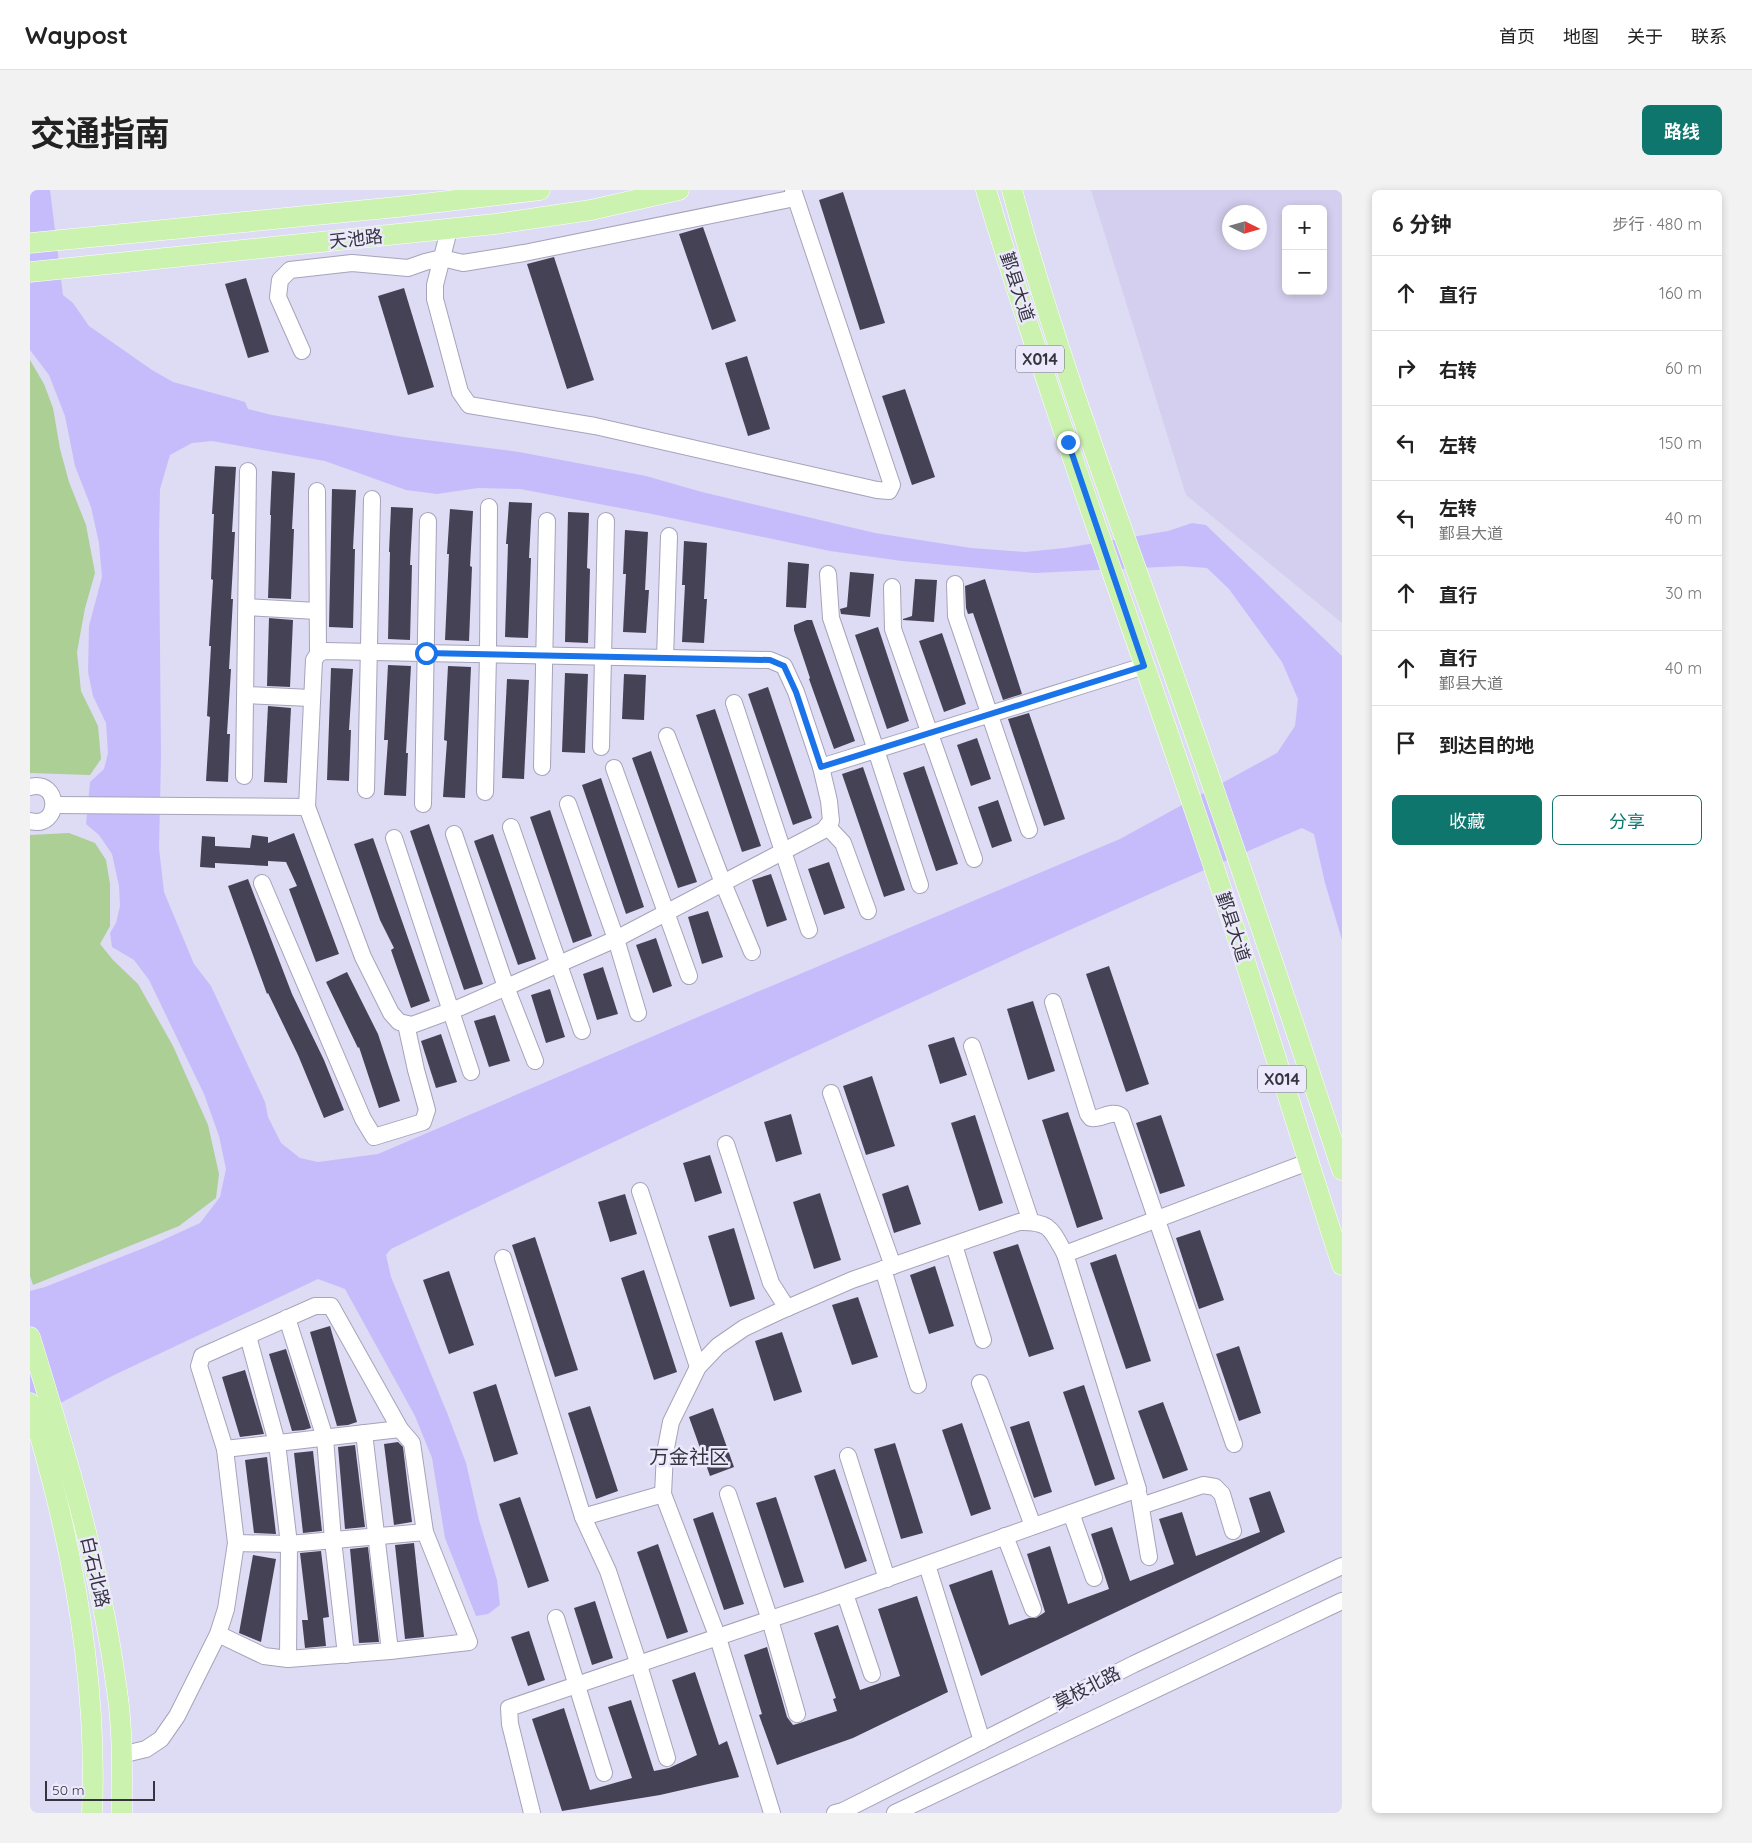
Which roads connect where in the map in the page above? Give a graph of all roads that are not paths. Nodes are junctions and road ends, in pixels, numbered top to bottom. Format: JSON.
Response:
{"nodes":[{"id":1,"x":540,"y":190,"type":"edge"},
{"id":2,"x":679,"y":190,"type":"edge"},
{"id":3,"x":986,"y":190,"type":"edge"},
{"id":4,"x":1012,"y":190,"type":"edge"},
{"id":5,"x":794,"y":194,"type":"edge"},
{"id":6,"x":449,"y":230,"type":"junction"},
{"id":7,"x":30,"y":242,"type":"edge"},
{"id":8,"x":442,"y":258,"type":"junction"},
{"id":9,"x":30,"y":272,"type":"edge"},
{"id":10,"x":302,"y":352,"type":"dead end"},
{"id":11,"x":248,"y":471,"type":"dead end"},
{"id":12,"x":317,"y":491,"type":"dead end"},
{"id":13,"x":372,"y":499,"type":"dead end"},
{"id":14,"x":489,"y":507,"type":"dead end"},
{"id":15,"x":428,"y":521,"type":"dead end"},
{"id":16,"x":547,"y":521,"type":"dead end"},
{"id":17,"x":606,"y":521,"type":"dead end"},
{"id":18,"x":669,"y":536,"type":"dead end"},
{"id":19,"x":828,"y":574,"type":"dead end"},
{"id":20,"x":955,"y":584,"type":"dead end"},
{"id":21,"x":892,"y":587,"type":"dead end"},
{"id":22,"x":247,"y":607,"type":"junction"},
{"id":23,"x":317,"y":611,"type":"junction"},
{"id":24,"x":368,"y":652,"type":"junction"},
{"id":25,"x":426,"y":653,"type":"junction"},
{"id":26,"x":318,"y":654,"type":"junction"},
{"id":27,"x":488,"y":654,"type":"junction"},
{"id":28,"x":545,"y":655,"type":"junction"},
{"id":29,"x":602,"y":656,"type":"junction"},
{"id":30,"x":665,"y":658,"type":"junction"},
{"id":31,"x":1144,"y":666,"type":"junction"},
{"id":32,"x":246,"y":695,"type":"junction"},
{"id":33,"x":312,"y":698,"type":"junction"},
{"id":34,"x":734,"y":703,"type":"dead end"},
{"id":35,"x":989,"y":715,"type":"junction"},
{"id":36,"x":929,"y":734,"type":"junction"},
{"id":37,"x":667,"y":736,"type":"dead end"},
{"id":38,"x":601,"y":748,"type":"dead end"},
{"id":39,"x":876,"y":750,"type":"junction"},
{"id":40,"x":542,"y":767,"type":"dead end"},
{"id":41,"x":821,"y":767,"type":"junction"},
{"id":42,"x":614,"y":768,"type":"dead end"},
{"id":43,"x":244,"y":776,"type":"dead end"},
{"id":44,"x":30,"y":787,"type":"edge"},
{"id":45,"x":366,"y":790,"type":"dead end"},
{"id":46,"x":485,"y":792,"type":"dead end"},
{"id":47,"x":424,"y":804,"type":"dead end"},
{"id":48,"x":568,"y":804,"type":"dead end"},
{"id":49,"x":54,"y":805,"type":"junction"},
{"id":50,"x":307,"y":807,"type":"junction"},
{"id":51,"x":30,"y":821,"type":"edge"},
{"id":52,"x":511,"y":826,"type":"dead end"},
{"id":53,"x":828,"y":826,"type":"junction"},
{"id":54,"x":1029,"y":830,"type":"dead end"},
{"id":55,"x":454,"y":834,"type":"dead end"},
{"id":56,"x":394,"y":838,"type":"dead end"},
{"id":57,"x":784,"y":851,"type":"junction"},
{"id":58,"x":974,"y":858,"type":"dead end"},
{"id":59,"x":262,"y":883,"type":"dead end"},
{"id":60,"x":722,"y":883,"type":"junction"},
{"id":61,"x":920,"y":885,"type":"dead end"},
{"id":62,"x":868,"y":911,"type":"dead end"},
{"id":63,"x":666,"y":912,"type":"junction"},
{"id":64,"x":809,"y":930,"type":"dead end"},
{"id":65,"x":616,"y":939,"type":"junction"},
{"id":66,"x":752,"y":952,"type":"dead end"},
{"id":67,"x":560,"y":964,"type":"junction"},
{"id":68,"x":689,"y":976,"type":"dead end"},
{"id":69,"x":506,"y":987,"type":"junction"},
{"id":70,"x":1053,"y":1002,"type":"dead end"},
{"id":71,"x":450,"y":1011,"type":"junction"},
{"id":72,"x":638,"y":1013,"type":"dead end"},
{"id":73,"x":406,"y":1024,"type":"junction"},
{"id":74,"x":582,"y":1031,"type":"dead end"},
{"id":75,"x":972,"y":1046,"type":"dead end"},
{"id":76,"x":535,"y":1061,"type":"dead end"},
{"id":77,"x":471,"y":1072,"type":"dead end"},
{"id":78,"x":832,"y":1093,"type":"dead end"},
{"id":79,"x":726,"y":1144,"type":"dead end"},
{"id":80,"x":1308,"y":1162,"type":"junction"},
{"id":81,"x":1342,"y":1170,"type":"edge"},
{"id":82,"x":640,"y":1191,"type":"dead end"},
{"id":83,"x":1157,"y":1219,"type":"junction"},
{"id":84,"x":1031,"y":1222,"type":"junction"},
{"id":85,"x":954,"y":1245,"type":"junction"},
{"id":86,"x":1065,"y":1254,"type":"junction"},
{"id":87,"x":503,"y":1258,"type":"dead end"},
{"id":88,"x":1342,"y":1266,"type":"edge"},
{"id":89,"x":888,"y":1267,"type":"junction"},
{"id":90,"x":786,"y":1308,"type":"junction"},
{"id":91,"x":287,"y":1318,"type":"junction"},
{"id":92,"x":248,"y":1336,"type":"junction"},
{"id":93,"x":30,"y":1337,"type":"edge"},
{"id":94,"x":983,"y":1340,"type":"dead end"},
{"id":95,"x":698,"y":1367,"type":"junction"},
{"id":96,"x":980,"y":1382,"type":"dead end"},
{"id":97,"x":918,"y":1385,"type":"dead end"},
{"id":98,"x":39,"y":1408,"type":"edge"},
{"id":99,"x":400,"y":1429,"type":"junction"},
{"id":100,"x":364,"y":1433,"type":"junction"},
{"id":101,"x":325,"y":1438,"type":"junction"},
{"id":102,"x":277,"y":1443,"type":"junction"},
{"id":103,"x":1234,"y":1444,"type":"dead end"},
{"id":104,"x":225,"y":1449,"type":"junction"},
{"id":105,"x":848,"y":1456,"type":"dead end"},
{"id":106,"x":1138,"y":1489,"type":"junction"},
{"id":107,"x":663,"y":1494,"type":"junction"},
{"id":108,"x":728,"y":1494,"type":"dead end"},
{"id":109,"x":1141,"y":1506,"type":"junction"},
{"id":110,"x":1071,"y":1513,"type":"junction"},
{"id":111,"x":583,"y":1517,"type":"junction"},
{"id":112,"x":1033,"y":1526,"type":"junction"},
{"id":113,"x":1233,"y":1531,"type":"dead end"},
{"id":114,"x":424,"y":1532,"type":"junction"},
{"id":115,"x":377,"y":1536,"type":"junction"},
{"id":116,"x":1005,"y":1536,"type":"junction"},
{"id":117,"x":333,"y":1540,"type":"junction"},
{"id":118,"x":236,"y":1543,"type":"junction"},
{"id":119,"x":289,"y":1544,"type":"junction"},
{"id":120,"x":1149,"y":1557,"type":"dead end"},
{"id":121,"x":927,"y":1564,"type":"junction"},
{"id":122,"x":1342,"y":1566,"type":"edge"},
{"id":123,"x":1094,"y":1578,"type":"dead end"},
{"id":124,"x":887,"y":1579,"type":"junction"},
{"id":125,"x":845,"y":1594,"type":"junction"},
{"id":126,"x":1342,"y":1601,"type":"edge"},
{"id":127,"x":1033,"y":1609,"type":"dead end"},
{"id":128,"x":556,"y":1618,"type":"dead end"},
{"id":129,"x":770,"y":1620,"type":"junction"},
{"id":130,"x":218,"y":1634,"type":"junction"},
{"id":131,"x":718,"y":1638,"type":"junction"},
{"id":132,"x":390,"y":1651,"type":"junction"},
{"id":133,"x":346,"y":1655,"type":"junction"},
{"id":134,"x":288,"y":1659,"type":"junction"},
{"id":135,"x":640,"y":1664,"type":"junction"},
{"id":136,"x":872,"y":1674,"type":"dead end"},
{"id":137,"x":577,"y":1686,"type":"junction"},
{"id":138,"x":797,"y":1714,"type":"dead end"},
{"id":139,"x":982,"y":1741,"type":"junction"},
{"id":140,"x":121,"y":1755,"type":"junction"},
{"id":141,"x":667,"y":1758,"type":"dead end"},
{"id":142,"x":604,"y":1773,"type":"dead end"},
{"id":143,"x":92,"y":1813,"type":"edge"},
{"id":144,"x":122,"y":1813,"type":"edge"},
{"id":145,"x":532,"y":1813,"type":"edge"},
{"id":146,"x":772,"y":1813,"type":"edge"},
{"id":147,"x":835,"y":1813,"type":"edge"},
{"id":148,"x":895,"y":1813,"type":"edge"}],
"edges":[{"from":1,"to":7,"type":"main road","name":"天池路"},
{"from":2,"to":6,"type":"main road","name":"天池路"},
{"from":3,"to":31,"type":"main road","name":"鄞县大道","number":"X014"},
{"from":4,"to":81,"type":"main road","name":"鄞县大道","number":"X014"},
{"from":5,"to":8,"type":"street"},
{"from":5,"to":8,"type":"street"},
{"from":6,"to":8,"type":"street"},
{"from":6,"to":9,"type":"main road","name":"天池路"},
{"from":8,"to":10,"type":"street"},
{"from":11,"to":22,"type":"street"},
{"from":12,"to":23,"type":"street"},
{"from":13,"to":24,"type":"street"},
{"from":14,"to":27,"type":"street"},
{"from":15,"to":25,"type":"street"},
{"from":16,"to":28,"type":"street"},
{"from":17,"to":29,"type":"street"},
{"from":18,"to":30,"type":"street"},
{"from":19,"to":39,"type":"street"},
{"from":20,"to":35,"type":"street"},
{"from":21,"to":36,"type":"street"},
{"from":22,"to":23,"type":"street"},
{"from":22,"to":32,"type":"street"},
{"from":23,"to":26,"type":"street"},
{"from":24,"to":25,"type":"street"},
{"from":24,"to":26,"type":"street"},
{"from":24,"to":45,"type":"street"},
{"from":25,"to":27,"type":"street"},
{"from":25,"to":47,"type":"street"},
{"from":26,"to":33,"type":"street"},
{"from":27,"to":28,"type":"street"},
{"from":27,"to":46,"type":"street"},
{"from":28,"to":29,"type":"street"},
{"from":28,"to":40,"type":"street"},
{"from":29,"to":30,"type":"street"},
{"from":29,"to":38,"type":"street"},
{"from":30,"to":41,"type":"street"},
{"from":31,"to":35,"type":"street"},
{"from":31,"to":80,"type":"main road","name":"鄞县大道","number":"X014"},
{"from":32,"to":33,"type":"street"},
{"from":32,"to":43,"type":"street"},
{"from":33,"to":50,"type":"street"},
{"from":34,"to":57,"type":"street"},
{"from":35,"to":36,"type":"street"},
{"from":35,"to":54,"type":"street"},
{"from":36,"to":39,"type":"street"},
{"from":36,"to":58,"type":"street"},
{"from":37,"to":60,"type":"street"},
{"from":39,"to":41,"type":"street"},
{"from":39,"to":61,"type":"street"},
{"from":41,"to":53,"type":"street"},
{"from":42,"to":63,"type":"street"},
{"from":44,"to":49,"type":"street"},
{"from":48,"to":65,"type":"street"},
{"from":49,"to":50,"type":"street"},
{"from":49,"to":51,"type":"street"},
{"from":50,"to":73,"type":"street"},
{"from":52,"to":67,"type":"street"},
{"from":53,"to":57,"type":"street"},
{"from":53,"to":62,"type":"street"},
{"from":55,"to":69,"type":"street"},
{"from":56,"to":71,"type":"street"},
{"from":57,"to":60,"type":"street"},
{"from":57,"to":64,"type":"street"},
{"from":59,"to":73,"type":"street"},
{"from":60,"to":63,"type":"street"},
{"from":60,"to":66,"type":"street"},
{"from":63,"to":65,"type":"street"},
{"from":63,"to":68,"type":"street"},
{"from":65,"to":67,"type":"street"},
{"from":65,"to":72,"type":"street"},
{"from":67,"to":69,"type":"street"},
{"from":67,"to":74,"type":"street"},
{"from":69,"to":71,"type":"street"},
{"from":69,"to":76,"type":"street"},
{"from":70,"to":83,"type":"street"},
{"from":71,"to":73,"type":"street"},
{"from":71,"to":77,"type":"street"},
{"from":75,"to":84,"type":"street"},
{"from":78,"to":89,"type":"street"},
{"from":79,"to":90,"type":"street"},
{"from":80,"to":83,"type":"street"},
{"from":80,"to":88,"type":"main road","name":"鄞县大道","number":"X014"},
{"from":82,"to":95,"type":"street"},
{"from":83,"to":86,"type":"street"},
{"from":83,"to":103,"type":"street"},
{"from":84,"to":85,"type":"street"},
{"from":84,"to":86,"type":"street"},
{"from":85,"to":89,"type":"street"},
{"from":85,"to":94,"type":"street"},
{"from":86,"to":106,"type":"street"},
{"from":87,"to":111,"type":"street"},
{"from":89,"to":90,"type":"street"},
{"from":89,"to":97,"type":"street"},
{"from":90,"to":95,"type":"street"},
{"from":91,"to":92,"type":"street"},
{"from":91,"to":99,"type":"street"},
{"from":91,"to":101,"type":"street"},
{"from":92,"to":102,"type":"street"},
{"from":92,"to":104,"type":"street"},
{"from":93,"to":98,"type":"main road","name":"白石北路"},
{"from":95,"to":107,"type":"street"},
{"from":96,"to":112,"type":"street"},
{"from":98,"to":140,"type":"main road","name":"白石北路"},
{"from":98,"to":143,"type":"main road","name":"白石北路"},
{"from":99,"to":100,"type":"street"},
{"from":99,"to":114,"type":"street"},
{"from":100,"to":101,"type":"street"},
{"from":100,"to":115,"type":"street"},
{"from":101,"to":102,"type":"street"},
{"from":101,"to":117,"type":"street"},
{"from":102,"to":104,"type":"street"},
{"from":102,"to":119,"type":"street"},
{"from":104,"to":118,"type":"street"},
{"from":105,"to":124,"type":"street"},
{"from":106,"to":109,"type":"street"},
{"from":106,"to":110,"type":"street"},
{"from":107,"to":111,"type":"street"},
{"from":107,"to":131,"type":"street"},
{"from":108,"to":129,"type":"street"},
{"from":109,"to":113,"type":"street"},
{"from":109,"to":120,"type":"street"},
{"from":110,"to":112,"type":"street"},
{"from":110,"to":123,"type":"street"},
{"from":111,"to":135,"type":"street"},
{"from":112,"to":116,"type":"street"},
{"from":114,"to":115,"type":"street"},
{"from":114,"to":132,"type":"street"},
{"from":115,"to":117,"type":"street"},
{"from":115,"to":132,"type":"street"},
{"from":116,"to":121,"type":"street"},
{"from":116,"to":127,"type":"street"},
{"from":117,"to":119,"type":"street"},
{"from":117,"to":133,"type":"street"},
{"from":118,"to":119,"type":"street"},
{"from":118,"to":130,"type":"street"},
{"from":119,"to":134,"type":"street"},
{"from":121,"to":124,"type":"street"},
{"from":121,"to":139,"type":"street"},
{"from":122,"to":139,"type":"street","name":"莫枝北路"},
{"from":124,"to":125,"type":"street"},
{"from":125,"to":129,"type":"street"},
{"from":125,"to":136,"type":"street"},
{"from":126,"to":148,"type":"street","name":"莫枝北路"},
{"from":128,"to":137,"type":"street"},
{"from":129,"to":131,"type":"street"},
{"from":129,"to":138,"type":"street"},
{"from":130,"to":134,"type":"street"},
{"from":130,"to":140,"type":"street"},
{"from":131,"to":135,"type":"street"},
{"from":131,"to":146,"type":"street"},
{"from":132,"to":133,"type":"street"},
{"from":133,"to":134,"type":"street"},
{"from":135,"to":137,"type":"street"},
{"from":135,"to":141,"type":"street"},
{"from":137,"to":142,"type":"street"},
{"from":137,"to":145,"type":"street"},
{"from":139,"to":147,"type":"street","name":"莫枝北路"},
{"from":140,"to":144,"type":"main road","name":"白石北路"}]}
